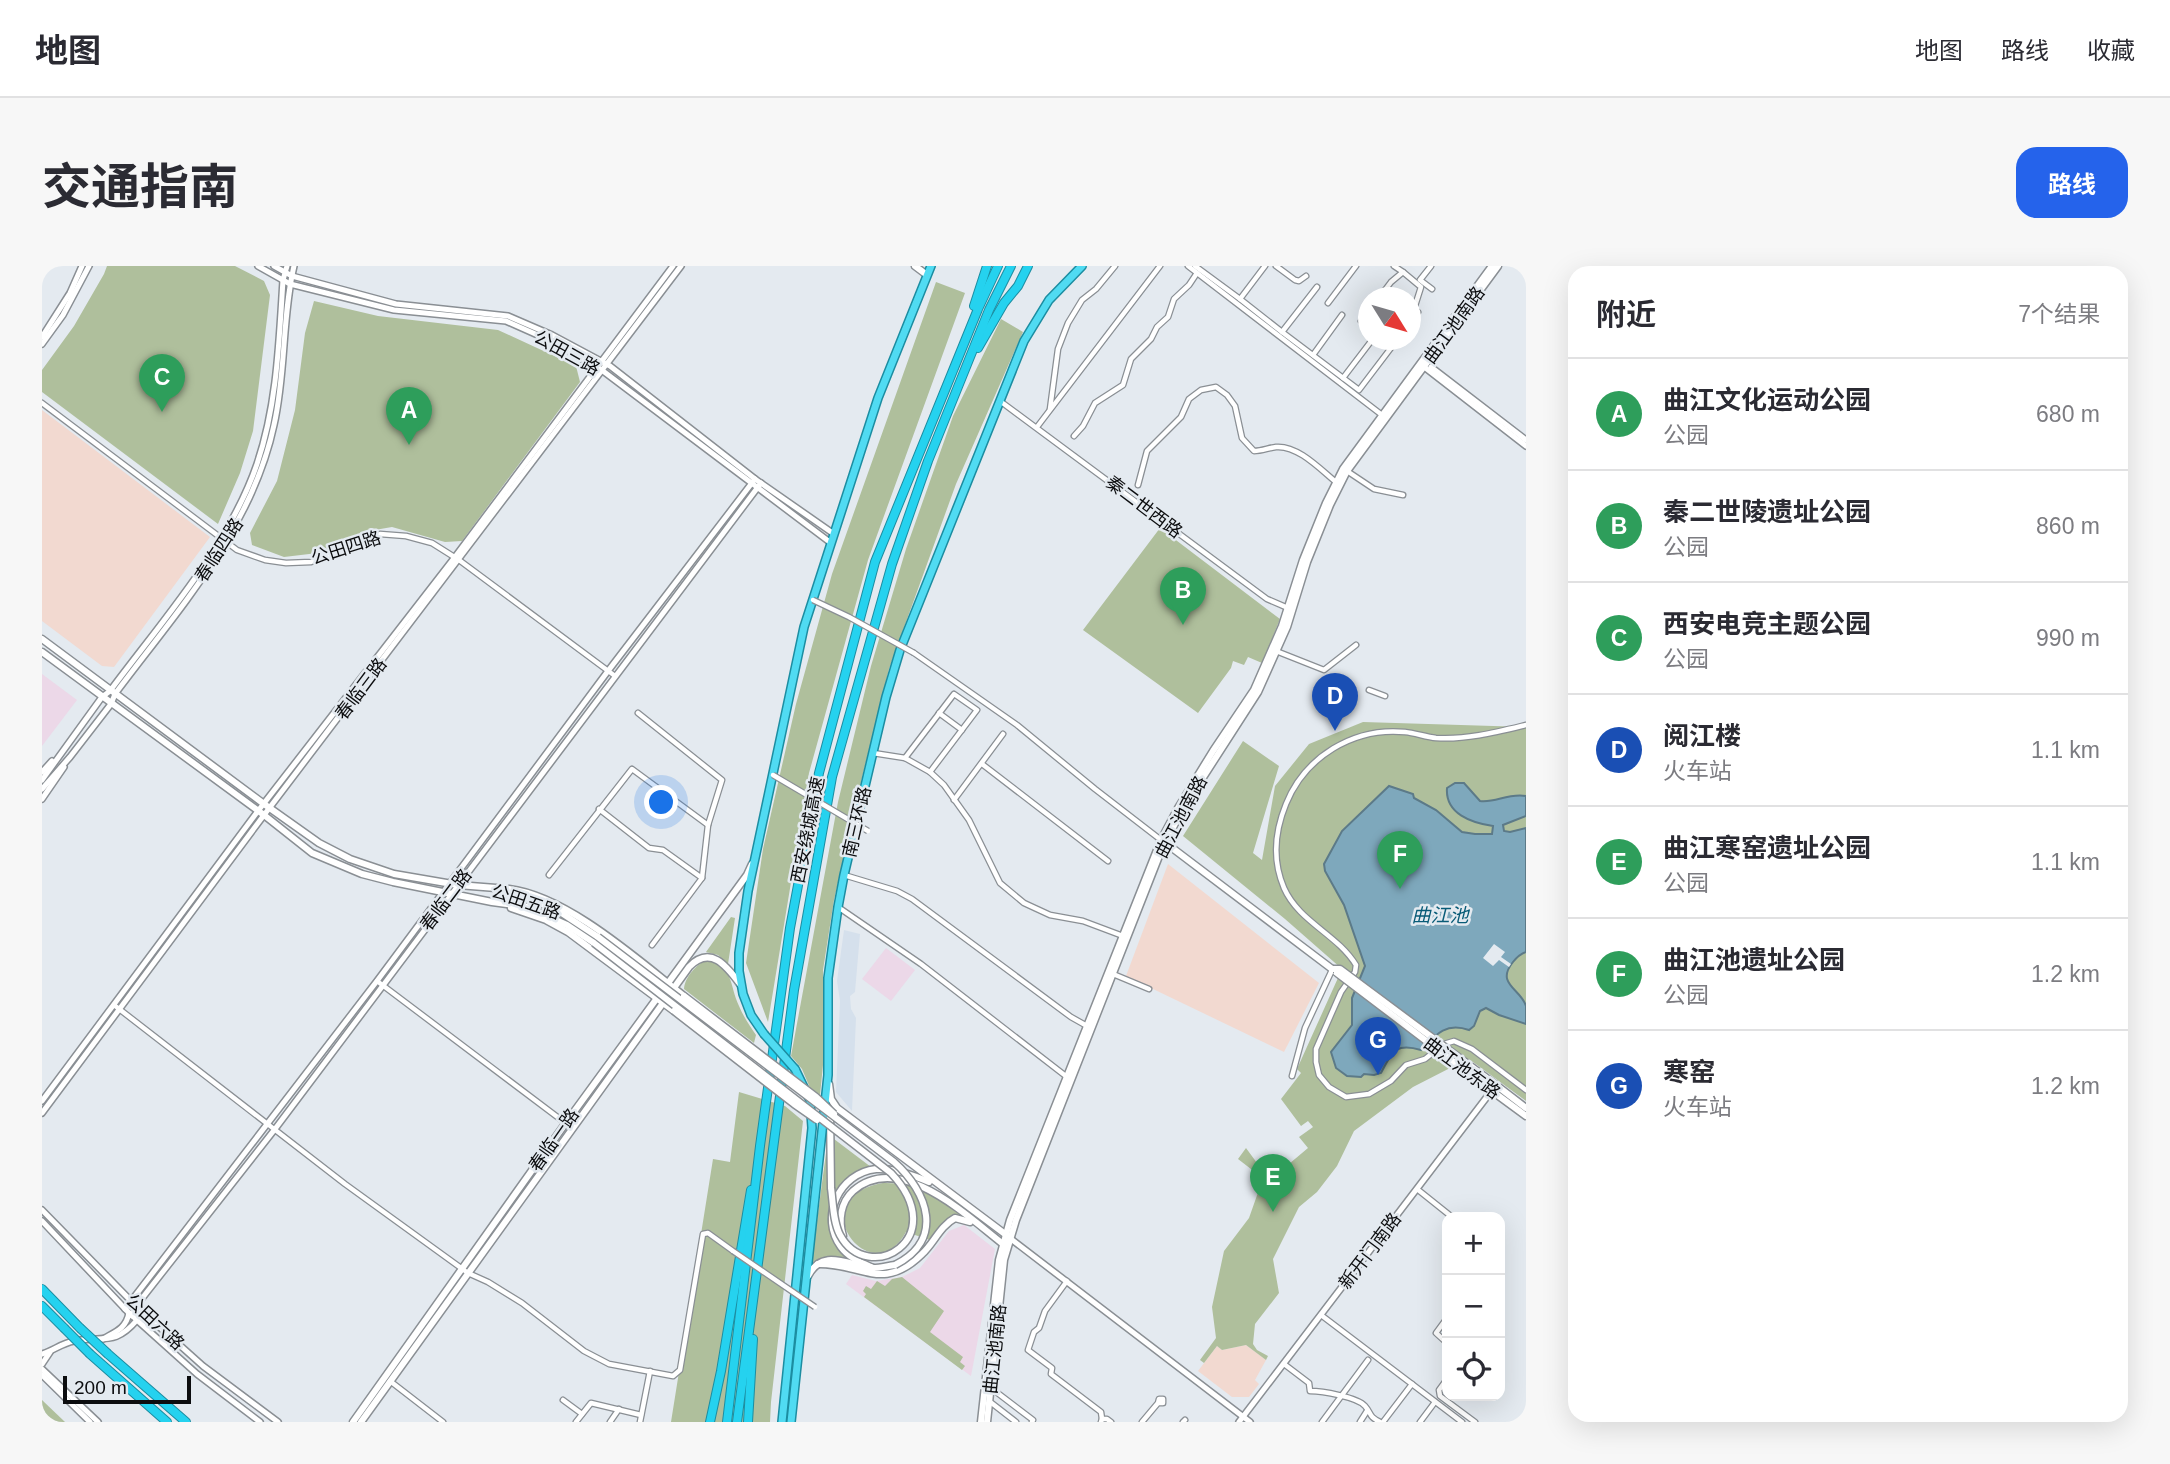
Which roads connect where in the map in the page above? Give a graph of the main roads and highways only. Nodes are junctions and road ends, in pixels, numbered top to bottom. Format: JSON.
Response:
{"nodes":[{"id":1,"x":915,"y":266,"type":"edge"},
{"id":2,"x":931,"y":266,"type":"edge"},
{"id":3,"x":987,"y":266,"type":"edge"},
{"id":4,"x":998,"y":266,"type":"edge"},
{"id":5,"x":1011,"y":266,"type":"edge"},
{"id":6,"x":1028,"y":266,"type":"edge"},
{"id":7,"x":1082,"y":266,"type":"edge"},
{"id":8,"x":1492,"y":266,"type":"edge"},
{"id":9,"x":1498,"y":266,"type":"edge"},
{"id":10,"x":927,"y":275,"type":"junction"},
{"id":11,"x":1424,"y":364,"type":"junction"},
{"id":12,"x":945,"y":417,"type":"junction"},
{"id":13,"x":925,"y":441,"type":"junction"},
{"id":14,"x":1290,"y":608,"type":"junction"},
{"id":15,"x":42,"y":639,"type":"edge"},
{"id":16,"x":42,"y":652,"type":"edge"},
{"id":17,"x":1164,"y":841,"type":"junction"},
{"id":18,"x":755,"y":859,"type":"junction"},
{"id":19,"x":496,"y":888,"type":"junction"},
{"id":20,"x":492,"y":902,"type":"junction"},
{"id":21,"x":1125,"y":936,"type":"junction"},
{"id":22,"x":596,"y":940,"type":"junction"},
{"id":23,"x":667,"y":983,"type":"junction"},
{"id":24,"x":740,"y":984,"type":"junction"},
{"id":25,"x":674,"y":988,"type":"junction"},
{"id":26,"x":656,"y":998,"type":"junction"},
{"id":27,"x":663,"y":1003,"type":"junction"},
{"id":28,"x":828,"y":1075,"type":"junction"},
{"id":29,"x":1069,"y":1078,"type":"junction"},
{"id":30,"x":1494,"y":1088,"type":"junction"},
{"id":31,"x":831,"y":1099,"type":"junction"},
{"id":32,"x":1526,"y":1108,"type":"edge"},
{"id":33,"x":1526,"y":1116,"type":"edge"},
{"id":34,"x":854,"y":1131,"type":"junction"},
{"id":35,"x":837,"y":1132,"type":"junction"},
{"id":36,"x":760,"y":1146,"type":"junction"},
{"id":37,"x":947,"y":1192,"type":"junction"},
{"id":38,"x":981,"y":1227,"type":"junction"},
{"id":39,"x":1009,"y":1237,"type":"junction"},
{"id":40,"x":847,"y":1244,"type":"junction"},
{"id":41,"x":1003,"y":1244,"type":"junction"},
{"id":42,"x":818,"y":1264,"type":"junction"},
{"id":43,"x":873,"y":1268,"type":"junction"},
{"id":44,"x":465,"y":1271,"type":"junction"},
{"id":45,"x":757,"y":1273,"type":"junction"},
{"id":46,"x":805,"y":1281,"type":"junction"},
{"id":47,"x":42,"y":1289,"type":"edge"},
{"id":48,"x":42,"y":1306,"type":"edge"},
{"id":49,"x":365,"y":1421,"type":"edge"},
{"id":50,"x":167,"y":1422,"type":"edge"},
{"id":51,"x":186,"y":1422,"type":"edge"},
{"id":52,"x":353,"y":1422,"type":"edge"},
{"id":53,"x":712,"y":1422,"type":"edge"},
{"id":54,"x":727,"y":1422,"type":"edge"},
{"id":55,"x":737,"y":1422,"type":"edge"},
{"id":56,"x":748,"y":1422,"type":"edge"},
{"id":57,"x":782,"y":1422,"type":"edge"},
{"id":58,"x":791,"y":1422,"type":"edge"},
{"id":59,"x":981,"y":1422,"type":"edge"},
{"id":60,"x":987,"y":1422,"type":"edge"}],
"edges":[{"from":1,"to":10,"type":"main road"},
{"from":2,"to":10,"type":"highway"},
{"from":3,"to":13,"type":"highway"},
{"from":4,"to":13,"type":"highway","name":"西安绕城高速"},
{"from":5,"to":12,"type":"highway","name":"西安绕城高速"},
{"from":6,"to":12,"type":"highway"},
{"from":7,"to":28,"type":"highway","name":"南三环路"},
{"from":8,"to":11,"type":"main road","name":"曲江池南路"},
{"from":9,"to":11,"type":"main road","name":"曲江池南路"},
{"from":10,"to":18,"type":"highway"},
{"from":11,"to":14,"type":"main road","name":"曲江池南路"},
{"from":11,"to":14,"type":"main road","name":"曲江池南路"},
{"from":12,"to":45,"type":"highway","name":"西安绕城高速"},
{"from":13,"to":36,"type":"highway","name":"西安绕城高速"},
{"from":14,"to":17,"type":"main road","name":"曲江池南路"},
{"from":14,"to":17,"type":"main road","name":"曲江池南路"},
{"from":15,"to":19,"type":"main road","name":"公田五路"},
{"from":16,"to":20,"type":"main road","name":"公田五路"},
{"from":17,"to":21,"type":"main road","name":"曲江池南路"},
{"from":17,"to":30,"type":"main road","name":"曲江池东路","bridge":true},
{"from":18,"to":23,"type":"main road","name":"春临一路"},
{"from":18,"to":24,"type":"highway"},
{"from":19,"to":22,"type":"main road","name":"公田五路"},
{"from":19,"to":23,"type":"main road"},
{"from":20,"to":22,"type":"main road","name":"公田五路"},
{"from":20,"to":26,"type":"main road"},
{"from":21,"to":29,"type":"main road","name":"曲江池南路"},
{"from":21,"to":29,"type":"main road","name":"曲江池南路"},
{"from":22,"to":34,"type":"main road","name":"公田五路","bridge":true},
{"from":22,"to":35,"type":"main road","name":"公田五路","bridge":true},
{"from":23,"to":25,"type":"main road"},
{"from":23,"to":26,"type":"main road","name":"春临一路"},
{"from":24,"to":25,"type":"main road","name":"春临一路"},
{"from":24,"to":57,"type":"highway","bridge":true},
{"from":25,"to":27,"type":"main road","name":"春临一路"},
{"from":25,"to":34,"type":"main road","bridge":true},
{"from":26,"to":27,"type":"main road"},
{"from":26,"to":44,"type":"main road","name":"春临一路"},
{"from":27,"to":35,"type":"main road","bridge":true},
{"from":27,"to":44,"type":"main road","name":"春临一路"},
{"from":28,"to":31,"type":"main road"},
{"from":28,"to":46,"type":"highway","name":"南三环路"},
{"from":29,"to":39,"type":"main road","name":"曲江池南路"},
{"from":30,"to":32,"type":"main road","name":"曲江池东路"},
{"from":30,"to":33,"type":"main road","name":"曲江池东路"},
{"from":31,"to":37,"type":"main road"},
{"from":31,"to":40,"type":"main road","bridge":true},
{"from":34,"to":43,"type":"main road","name":"公田五路","bridge":true},
{"from":35,"to":40,"type":"main road","name":"公田五路","bridge":true},
{"from":36,"to":53,"type":"highway"},
{"from":36,"to":54,"type":"highway","name":"西安绕城高速"},
{"from":37,"to":39,"type":"main road"},
{"from":37,"to":43,"type":"main road"},
{"from":38,"to":40,"type":"main road","bridge":true},
{"from":38,"to":41,"type":"main road"},
{"from":38,"to":42,"type":"main road"},
{"from":39,"to":41,"type":"main road","name":"曲江池南路"},
{"from":39,"to":60,"type":"main road","name":"曲江池南路"},
{"from":41,"to":59,"type":"main road","name":"曲江池南路"},
{"from":42,"to":43,"type":"main road"},
{"from":42,"to":46,"type":"main road"},
{"from":44,"to":49,"type":"main road","name":"春临一路"},
{"from":44,"to":52,"type":"main road","name":"春临一路"},
{"from":45,"to":55,"type":"highway","name":"西安绕城高速"},
{"from":45,"to":56,"type":"highway"},
{"from":46,"to":58,"type":"highway","name":"南三环路"},
{"from":47,"to":51,"type":"highway","bridge":true},
{"from":48,"to":50,"type":"highway","bridge":true}]}
